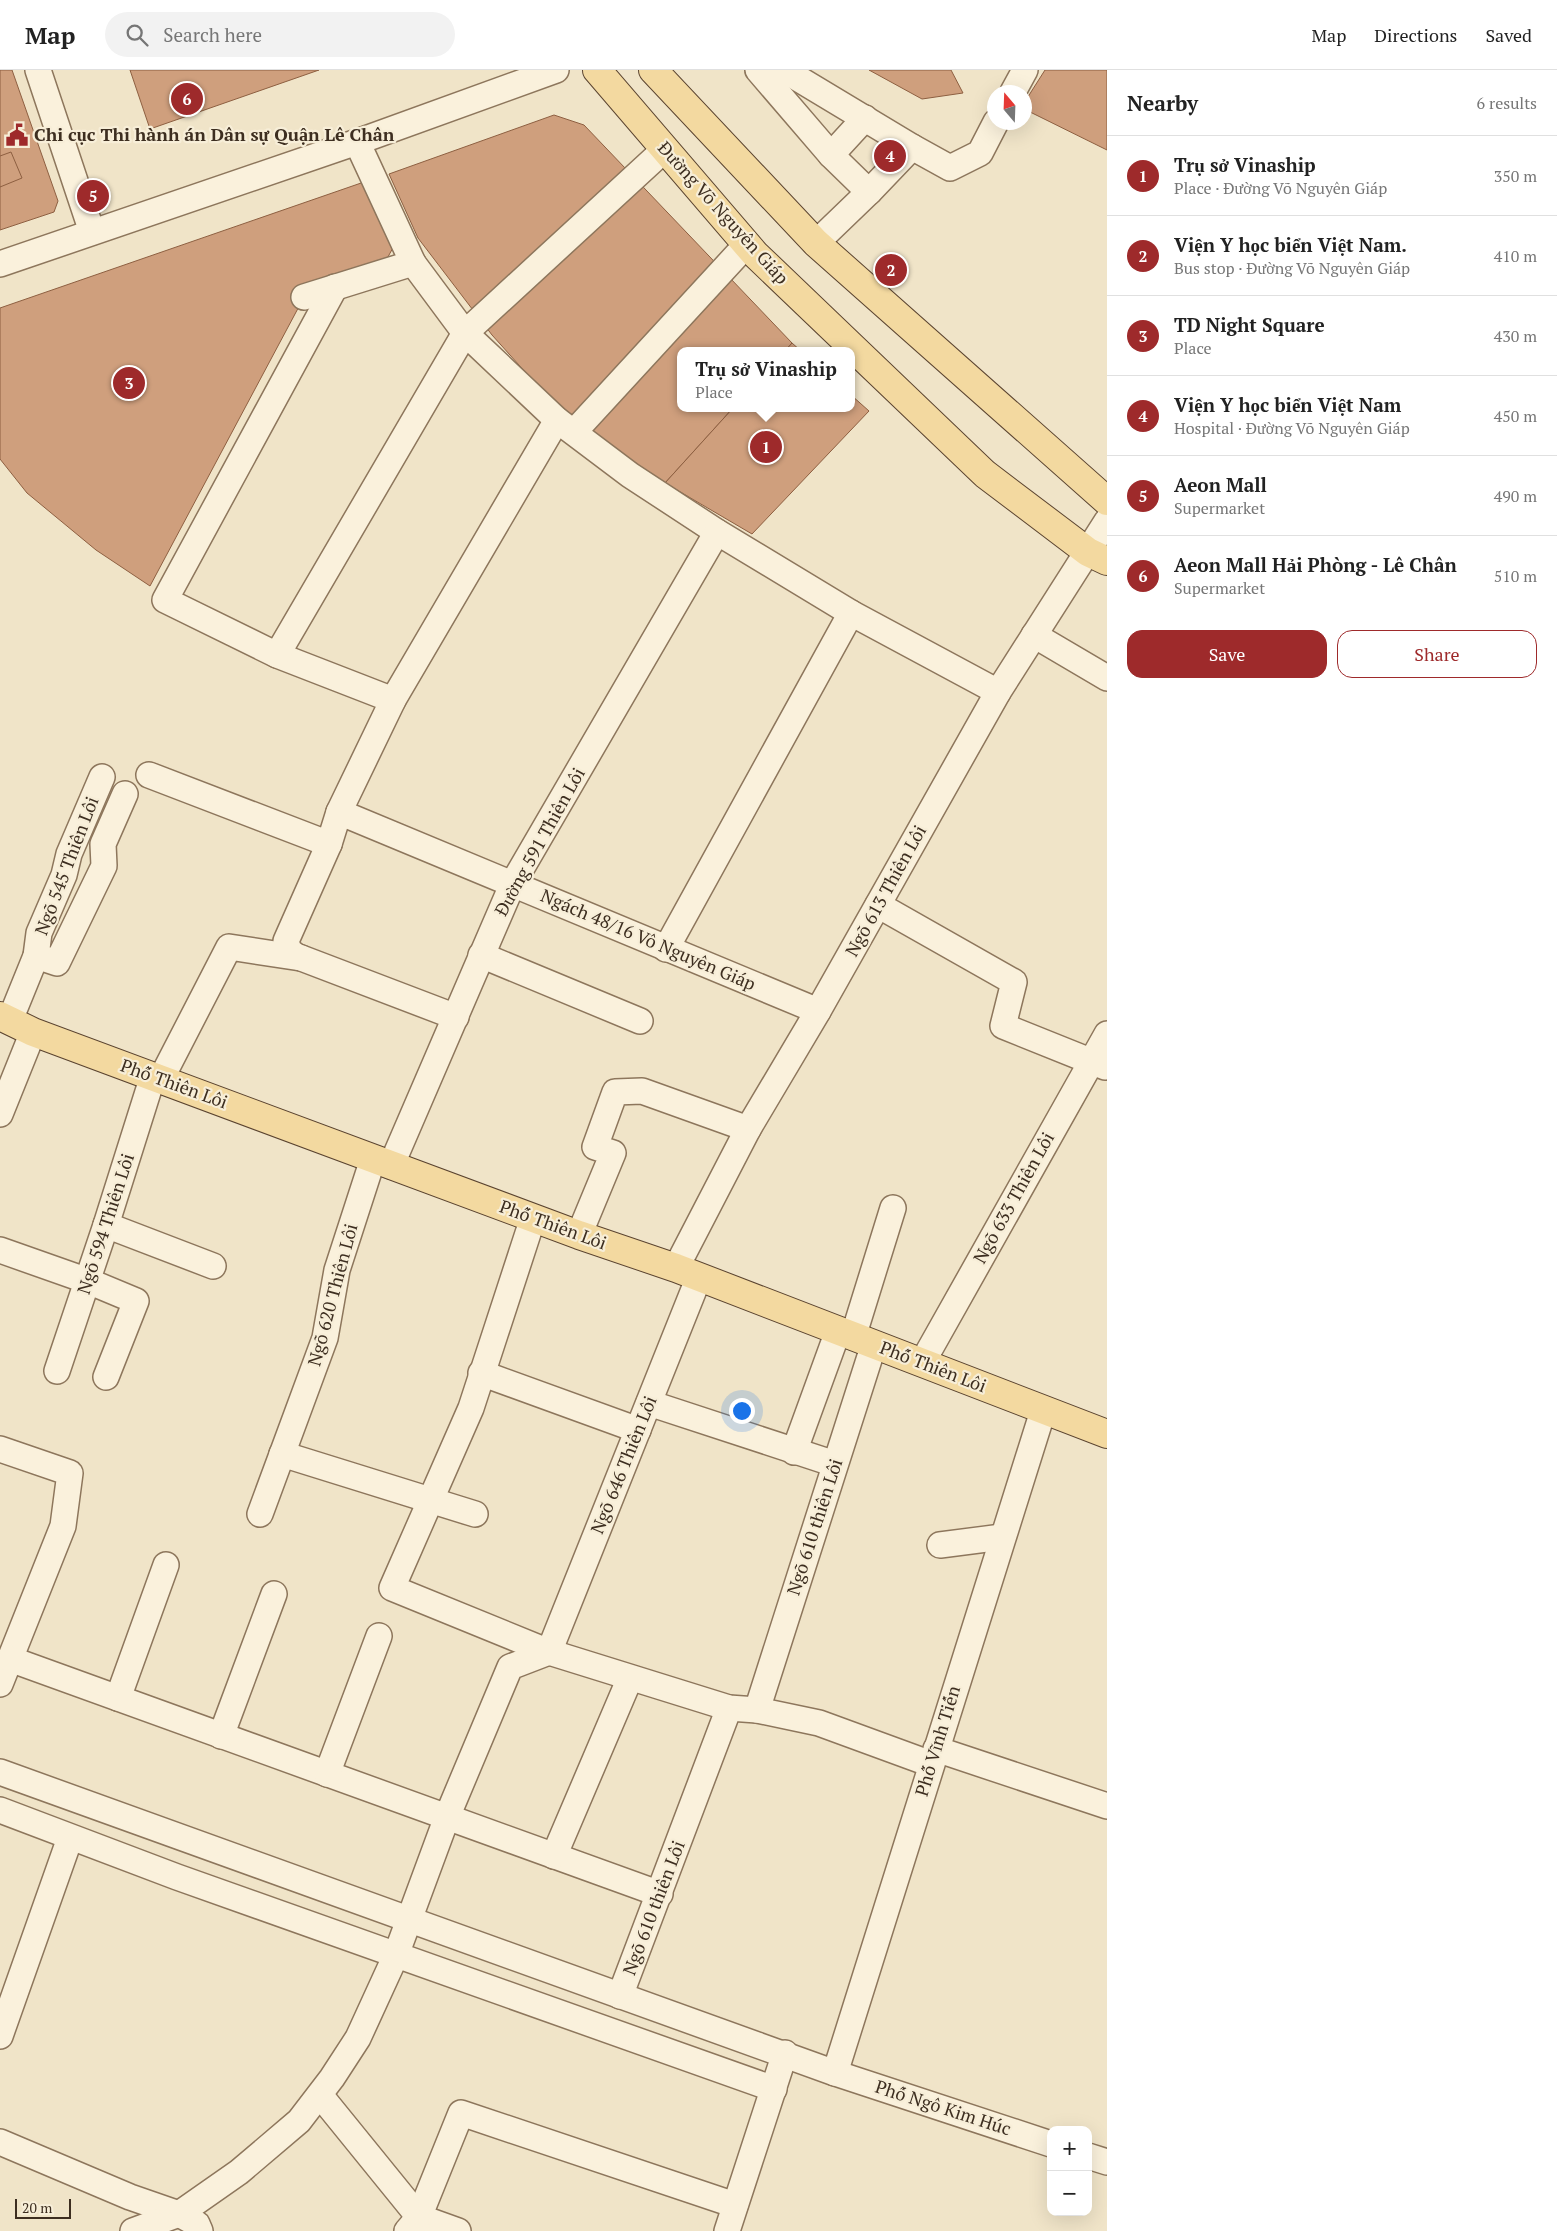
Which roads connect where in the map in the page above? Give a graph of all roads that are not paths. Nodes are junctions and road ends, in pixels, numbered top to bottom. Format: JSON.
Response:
{"nodes":[{"id":1,"x":38,"y":70,"type":"edge"},
{"id":2,"x":556,"y":70,"type":"edge"},
{"id":3,"x":597,"y":70,"type":"edge"},
{"id":4,"x":653,"y":70,"type":"edge"},
{"id":5,"x":758,"y":70,"type":"edge"},
{"id":6,"x":784,"y":70,"type":"edge"},
{"id":7,"x":1025,"y":70,"type":"edge"},
{"id":8,"x":1016,"y":85,"type":"edge"},
{"id":9,"x":865,"y":118,"type":"junction"},
{"id":10,"x":992,"y":130,"type":"edge"},
{"id":11,"x":357,"y":142,"type":"junction"},
{"id":12,"x":912,"y":147,"type":"junction"},
{"id":13,"x":665,"y":149,"type":"junction"},
{"id":14,"x":832,"y":155,"type":"junction"},
{"id":15,"x":869,"y":192,"type":"junction"},
{"id":16,"x":92,"y":232,"type":"junction"},
{"id":17,"x":816,"y":243,"type":"junction"},
{"id":18,"x":747,"y":244,"type":"junction"},
{"id":19,"x":413,"y":263,"type":"junction"},
{"id":20,"x":0,"y":264,"type":"edge"},
{"id":21,"x":335,"y":287,"type":"junction"},
{"id":22,"x":304,"y":297,"type":"dead end"},
{"id":23,"x":465,"y":333,"type":"junction"},
{"id":24,"x":854,"y":347,"type":"edge"},
{"id":25,"x":855,"y":348,"type":"edge"},
{"id":26,"x":565,"y":426,"type":"junction"},
{"id":27,"x":1107,"y":501,"type":"edge"},
{"id":28,"x":1107,"y":521,"type":"edge"},
{"id":29,"x":717,"y":532,"type":"junction"},
{"id":30,"x":1098,"y":557,"type":"edge"},
{"id":31,"x":851,"y":613,"type":"junction"},
{"id":32,"x":1034,"y":634,"type":"junction"},
{"id":33,"x":277,"y":655,"type":"junction"},
{"id":34,"x":1107,"y":678,"type":"edge"},
{"id":35,"x":998,"y":692,"type":"junction"},
{"id":36,"x":393,"y":700,"type":"junction"},
{"id":37,"x":150,"y":775,"type":"dead end"},
{"id":38,"x":102,"y":777,"type":"dead end"},
{"id":39,"x":125,"y":794,"type":"dead end"},
{"id":40,"x":339,"y":812,"type":"junction"},
{"id":41,"x":126,"y":830,"type":"dead end"},
{"id":42,"x":329,"y":844,"type":"junction"},
{"id":43,"x":104,"y":866,"type":"junction"},
{"id":44,"x":514,"y":884,"type":"junction"},
{"id":45,"x":878,"y":905,"type":"junction"},
{"id":46,"x":666,"y":949,"type":"junction"},
{"id":47,"x":481,"y":954,"type":"junction"},
{"id":48,"x":36,"y":956,"type":"junction"},
{"id":49,"x":301,"y":958,"type":"junction"},
{"id":50,"x":818,"y":1011,"type":"junction"},
{"id":51,"x":456,"y":1017,"type":"junction"},
{"id":52,"x":640,"y":1020,"type":"dead end"},
{"id":53,"x":14,"y":1023,"type":"edge"},
{"id":54,"x":1107,"y":1034,"type":"edge"},
{"id":55,"x":1099,"y":1064,"type":"edge"},
{"id":56,"x":157,"y":1078,"type":"junction"},
{"id":57,"x":0,"y":1114,"type":"edge"},
{"id":58,"x":748,"y":1129,"type":"junction"},
{"id":59,"x":382,"y":1162,"type":"junction"},
{"id":60,"x":893,"y":1208,"type":"dead end"},
{"id":61,"x":534,"y":1218,"type":"junction"},
{"id":62,"x":106,"y":1225,"type":"junction"},
{"id":63,"x":579,"y":1235,"type":"junction"},
{"id":64,"x":0,"y":1250,"type":"edge"},
{"id":65,"x":213,"y":1266,"type":"dead end"},
{"id":66,"x":688,"y":1273,"type":"junction"},
{"id":67,"x":88,"y":1281,"type":"junction"},
{"id":68,"x":855,"y":1337,"type":"junction"},
{"id":69,"x":922,"y":1363,"type":"junction"},
{"id":70,"x":57,"y":1371,"type":"dead end"},
{"id":71,"x":481,"y":1373,"type":"junction"},
{"id":72,"x":106,"y":1377,"type":"dead end"},
{"id":73,"x":649,"y":1403,"type":"junction"},
{"id":74,"x":1042,"y":1411,"type":"junction"},
{"id":75,"x":638,"y":1430,"type":"junction"},
{"id":76,"x":1107,"y":1434,"type":"edge"},
{"id":77,"x":0,"y":1449,"type":"edge"},
{"id":78,"x":794,"y":1452,"type":"junction"},
{"id":79,"x":282,"y":1454,"type":"junction"},
{"id":80,"x":835,"y":1464,"type":"junction"},
{"id":81,"x":429,"y":1500,"type":"junction"},
{"id":82,"x":260,"y":1514,"type":"dead end"},
{"id":83,"x":475,"y":1514,"type":"dead end"},
{"id":84,"x":1002,"y":1537,"type":"junction"},
{"id":85,"x":940,"y":1545,"type":"dead end"},
{"id":86,"x":166,"y":1564,"type":"dead end"},
{"id":87,"x":274,"y":1594,"type":"dead end"},
{"id":88,"x":378,"y":1636,"type":"dead end"},
{"id":89,"x":549,"y":1652,"type":"junction"},
{"id":90,"x":10,"y":1659,"type":"junction"},
{"id":91,"x":630,"y":1678,"type":"junction"},
{"id":92,"x":0,"y":1684,"type":"edge"},
{"id":93,"x":118,"y":1698,"type":"junction"},
{"id":94,"x":729,"y":1708,"type":"junction"},
{"id":95,"x":757,"y":1710,"type":"junction"},
{"id":96,"x":221,"y":1736,"type":"junction"},
{"id":97,"x":933,"y":1757,"type":"junction"},
{"id":98,"x":0,"y":1772,"type":"edge"},
{"id":99,"x":327,"y":1774,"type":"junction"},
{"id":100,"x":1107,"y":1806,"type":"edge"},
{"id":101,"x":0,"y":1810,"type":"edge"},
{"id":102,"x":448,"y":1817,"type":"junction"},
{"id":103,"x":70,"y":1838,"type":"junction"},
{"id":104,"x":554,"y":1856,"type":"junction"},
{"id":105,"x":660,"y":1894,"type":"junction"},
{"id":106,"x":408,"y":1921,"type":"junction"},
{"id":107,"x":396,"y":1956,"type":"junction"},
{"id":108,"x":620,"y":1996,"type":"junction"},
{"id":109,"x":0,"y":2036,"type":"edge"},
{"id":110,"x":785,"y":2053,"type":"junction"},
{"id":111,"x":835,"y":2073,"type":"junction"},
{"id":112,"x":774,"y":2089,"type":"junction"},
{"id":113,"x":320,"y":2095,"type":"junction"},
{"id":114,"x":0,"y":2142,"type":"edge"},
{"id":115,"x":1047,"y":2143,"type":"edge"},
{"id":116,"x":735,"y":2205,"type":"junction"},
{"id":117,"x":179,"y":2214,"type":"junction"},
{"id":118,"x":413,"y":2226,"type":"edge"},
{"id":119,"x":133,"y":2231,"type":"edge"},
{"id":120,"x":200,"y":2231,"type":"edge"},
{"id":121,"x":458,"y":2231,"type":"edge"},
{"id":122,"x":727,"y":2231,"type":"edge"}],
"edges":[{"from":1,"to":16,"type":"street"},
{"from":2,"to":11,"type":"street"},
{"from":3,"to":13,"type":"main road","name":"Đường Võ Nguyên Giáp"},
{"from":4,"to":17,"type":"main road"},
{"from":5,"to":14,"type":"street"},
{"from":6,"to":9,"type":"street"},
{"from":7,"to":8,"type":"street"},
{"from":9,"to":12,"type":"street"},
{"from":9,"to":14,"type":"street"},
{"from":10,"to":12,"type":"street"},
{"from":11,"to":16,"type":"street"},
{"from":11,"to":19,"type":"street"},
{"from":12,"to":15,"type":"street"},
{"from":13,"to":18,"type":"main road","name":"Đường Võ Nguyên Giáp"},
{"from":13,"to":23,"type":"street"},
{"from":14,"to":15,"type":"street"},
{"from":15,"to":17,"type":"street"},
{"from":16,"to":20,"type":"street"},
{"from":17,"to":27,"type":"main road"},
{"from":18,"to":24,"type":"main road","name":"Đường Võ Nguyên Giáp"},
{"from":18,"to":26,"type":"street"},
{"from":19,"to":21,"type":"street"},
{"from":19,"to":23,"type":"street"},
{"from":21,"to":22,"type":"street"},
{"from":21,"to":33,"type":"street"},
{"from":23,"to":26,"type":"street"},
{"from":23,"to":33,"type":"street"},
{"from":25,"to":30,"type":"main road","name":"Đường Võ Nguyên Giáp"},
{"from":26,"to":29,"type":"street"},
{"from":26,"to":36,"type":"street"},
{"from":28,"to":30,"type":"street","name":"Ngõ 613 Thiên Lôi"},
{"from":29,"to":31,"type":"street"},
{"from":29,"to":44,"type":"street","name":"Đường 591 Thiên Lôi"},
{"from":30,"to":32,"type":"street","name":"Ngõ 613 Thiên Lôi"},
{"from":31,"to":35,"type":"street"},
{"from":31,"to":46,"type":"street"},
{"from":32,"to":34,"type":"street"},
{"from":32,"to":35,"type":"street","name":"Ngõ 613 Thiên Lôi"},
{"from":33,"to":36,"type":"street"},
{"from":35,"to":45,"type":"street","name":"Ngõ 613 Thiên Lôi"},
{"from":36,"to":40,"type":"street"},
{"from":37,"to":42,"type":"street"},
{"from":38,"to":48,"type":"street","name":"Ngõ 545 Thiên Lôi"},
{"from":39,"to":43,"type":"street","name":"Ngõ 545 Thiên Lôi"},
{"from":40,"to":42,"type":"street"},
{"from":40,"to":44,"type":"street","name":"Ngách 48/16 Vô Nguyên Giáp"},
{"from":41,"to":43,"type":"street"},
{"from":42,"to":49,"type":"street"},
{"from":43,"to":48,"type":"street","name":"Ngõ 545 Thiên Lôi"},
{"from":44,"to":46,"type":"street","name":"Ngách 48/16 Vô Nguyên Giáp"},
{"from":44,"to":47,"type":"street","name":"Đường 591 Thiên Lôi"},
{"from":45,"to":50,"type":"street","name":"Ngõ 613 Thiên Lôi"},
{"from":45,"to":55,"type":"street"},
{"from":46,"to":50,"type":"street","name":"Ngách 48/16 Vô Nguyên Giáp"},
{"from":47,"to":51,"type":"street","name":"Đường 591 Thiên Lôi"},
{"from":47,"to":52,"type":"street"},
{"from":48,"to":53,"type":"street","name":"Ngõ 545 Thiên Lôi"},
{"from":49,"to":51,"type":"street"},
{"from":49,"to":56,"type":"street","name":"Ngõ 594 Thiên Lôi"},
{"from":50,"to":58,"type":"street","name":"Ngõ 613 Thiên Lôi"},
{"from":51,"to":59,"type":"street","name":"Đường 591 Thiên Lôi"},
{"from":53,"to":56,"type":"main road","name":"Phố Thiên Lôi"},
{"from":53,"to":57,"type":"street","name":"Ngõ 545 Thiên Lôi"},
{"from":54,"to":55,"type":"street","name":"Ngõ 633 Thiên Lôi"},
{"from":55,"to":69,"type":"street","name":"Ngõ 633 Thiên Lôi"},
{"from":56,"to":59,"type":"main road","name":"Phố Thiên Lôi"},
{"from":56,"to":62,"type":"street","name":"Ngõ 594 Thiên Lôi"},
{"from":58,"to":63,"type":"street"},
{"from":58,"to":66,"type":"street","name":"Ngõ 613 Thiên Lôi"},
{"from":59,"to":61,"type":"main road","name":"Phố Thiên Lôi"},
{"from":59,"to":79,"type":"street","name":"Ngõ 620 Thiên Lôi"},
{"from":60,"to":68,"type":"street"},
{"from":61,"to":63,"type":"main road","name":"Phố Thiên Lôi"},
{"from":61,"to":71,"type":"street"},
{"from":62,"to":65,"type":"street"},
{"from":62,"to":67,"type":"street","name":"Ngõ 594 Thiên Lôi"},
{"from":63,"to":66,"type":"main road","name":"Phố Thiên Lôi"},
{"from":64,"to":67,"type":"street"},
{"from":66,"to":68,"type":"main road","name":"Phố Thiên Lôi"},
{"from":66,"to":73,"type":"street","name":"Ngõ 646 Thiên Lôi"},
{"from":67,"to":70,"type":"street","name":"Ngõ 594 Thiên Lôi"},
{"from":67,"to":72,"type":"street"},
{"from":68,"to":69,"type":"main road","name":"Phố Thiên Lôi"},
{"from":68,"to":78,"type":"street"},
{"from":68,"to":80,"type":"street","name":"Ngõ 610 thiên Lôi"},
{"from":69,"to":74,"type":"main road","name":"Phố Thiên Lôi"},
{"from":71,"to":75,"type":"street"},
{"from":71,"to":81,"type":"street"},
{"from":73,"to":75,"type":"street","name":"Ngõ 646 Thiên Lôi"},
{"from":73,"to":78,"type":"street"},
{"from":74,"to":76,"type":"main road","name":"Phố Thiên Lôi"},
{"from":74,"to":84,"type":"street","name":"Phố Vĩnh Tiến"},
{"from":75,"to":89,"type":"street","name":"Ngõ 646 Thiên Lôi"},
{"from":77,"to":90,"type":"street"},
{"from":78,"to":80,"type":"street"},
{"from":79,"to":81,"type":"street"},
{"from":79,"to":82,"type":"street","name":"Ngõ 620 Thiên Lôi"},
{"from":80,"to":95,"type":"street","name":"Ngõ 610 thiên Lôi"},
{"from":81,"to":83,"type":"street"},
{"from":81,"to":89,"type":"street"},
{"from":84,"to":85,"type":"street"},
{"from":84,"to":97,"type":"street","name":"Phố Vĩnh Tiến"},
{"from":86,"to":93,"type":"street"},
{"from":87,"to":96,"type":"street"},
{"from":88,"to":99,"type":"street"},
{"from":89,"to":91,"type":"street"},
{"from":89,"to":102,"type":"street"},
{"from":90,"to":92,"type":"street"},
{"from":90,"to":93,"type":"street"},
{"from":91,"to":94,"type":"street"},
{"from":91,"to":104,"type":"street"},
{"from":93,"to":96,"type":"street"},
{"from":94,"to":95,"type":"street"},
{"from":94,"to":105,"type":"street","name":"Ngõ 610 thiên Lôi"},
{"from":95,"to":97,"type":"street"},
{"from":96,"to":99,"type":"street"},
{"from":97,"to":100,"type":"street"},
{"from":97,"to":111,"type":"street","name":"Phố Vĩnh Tiến"},
{"from":98,"to":106,"type":"street","name":"Phố Ngô Kim Húc"},
{"from":99,"to":102,"type":"street"},
{"from":101,"to":103,"type":"street"},
{"from":102,"to":104,"type":"street"},
{"from":102,"to":106,"type":"street"},
{"from":103,"to":107,"type":"street"},
{"from":103,"to":109,"type":"street"},
{"from":104,"to":105,"type":"street"},
{"from":105,"to":108,"type":"street","name":"Ngõ 610 thiên Lôi"},
{"from":106,"to":107,"type":"street"},
{"from":106,"to":108,"type":"street","name":"Phố Ngô Kim Húc"},
{"from":107,"to":112,"type":"street"},
{"from":107,"to":113,"type":"street"},
{"from":108,"to":110,"type":"street","name":"Phố Ngô Kim Húc"},
{"from":110,"to":111,"type":"street","name":"Phố Ngô Kim Húc"},
{"from":110,"to":112,"type":"street"},
{"from":111,"to":115,"type":"street","name":"Phố Ngô Kim Húc"},
{"from":112,"to":116,"type":"street"},
{"from":113,"to":117,"type":"street"},
{"from":113,"to":118,"type":"street"},
{"from":114,"to":117,"type":"street"},
{"from":116,"to":118,"type":"street"},
{"from":116,"to":122,"type":"street"},
{"from":117,"to":119,"type":"street"},
{"from":117,"to":120,"type":"street"},
{"from":118,"to":121,"type":"street"}]}
